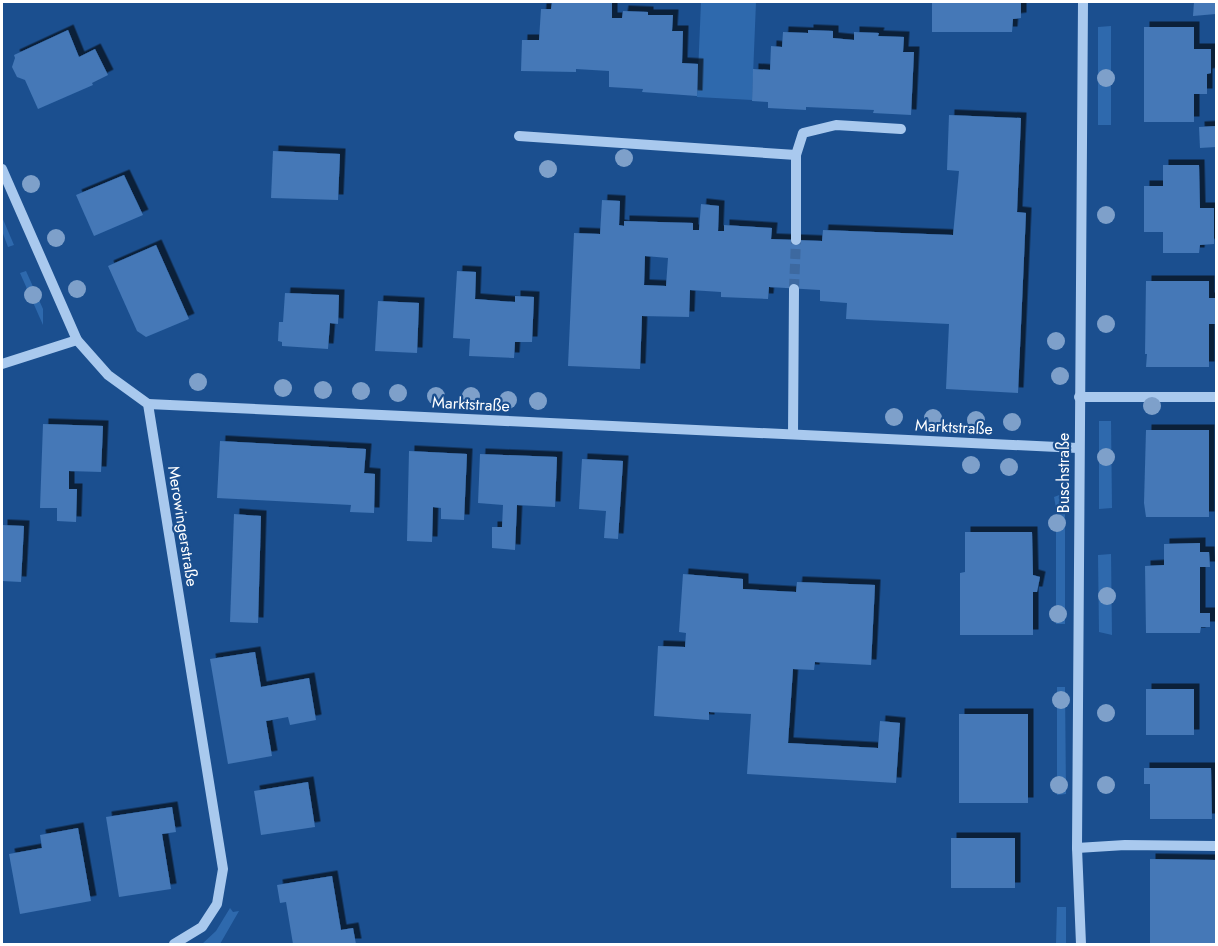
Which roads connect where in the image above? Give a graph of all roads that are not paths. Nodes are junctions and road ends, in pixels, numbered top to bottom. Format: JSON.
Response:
{"nodes":[{"id":1,"x":1083,"y":2,"type":"edge"},
{"id":2,"x":901,"y":129,"type":"dead end"},
{"id":3,"x":519,"y":136,"type":"dead end"},
{"id":4,"x":796,"y":155,"type":"junction"},
{"id":5,"x":2,"y":169,"type":"edge"},
{"id":6,"x":796,"y":240,"type":"tunnel mouth"},
{"id":7,"x":794,"y":289,"type":"tunnel mouth"},
{"id":8,"x":77,"y":340,"type":"junction"},
{"id":9,"x":2,"y":364,"type":"edge"},
{"id":10,"x":1080,"y":397,"type":"junction"},
{"id":11,"x":1216,"y":397,"type":"edge"},
{"id":12,"x":148,"y":404,"type":"junction"},
{"id":13,"x":793,"y":434,"type":"junction"},
{"id":14,"x":1078,"y":448,"type":"junction"},
{"id":15,"x":1216,"y":846,"type":"edge"},
{"id":16,"x":1077,"y":848,"type":"junction"},
{"id":17,"x":174,"y":945,"type":"edge"},
{"id":18,"x":1081,"y":945,"type":"edge"}],
"edges":[{"from":1,"to":10,"type":"street","name":"Buschstraße"},
{"from":2,"to":4,"type":"street"},
{"from":3,"to":4,"type":"street"},
{"from":4,"to":6,"type":"street"},
{"from":5,"to":8,"type":"street"},
{"from":7,"to":13,"type":"street"},
{"from":8,"to":9,"type":"street"},
{"from":8,"to":12,"type":"street"},
{"from":10,"to":11,"type":"street"},
{"from":10,"to":14,"type":"street","name":"Buschstraße"},
{"from":12,"to":13,"type":"street","name":"Marktstraße"},
{"from":12,"to":17,"type":"street","name":"Merowingerstraße"},
{"from":13,"to":14,"type":"street","name":"Marktstraße"},
{"from":14,"to":16,"type":"street","name":"Buschstraße"},
{"from":15,"to":16,"type":"street"},
{"from":16,"to":18,"type":"street","name":"Buschstraße"}]}
